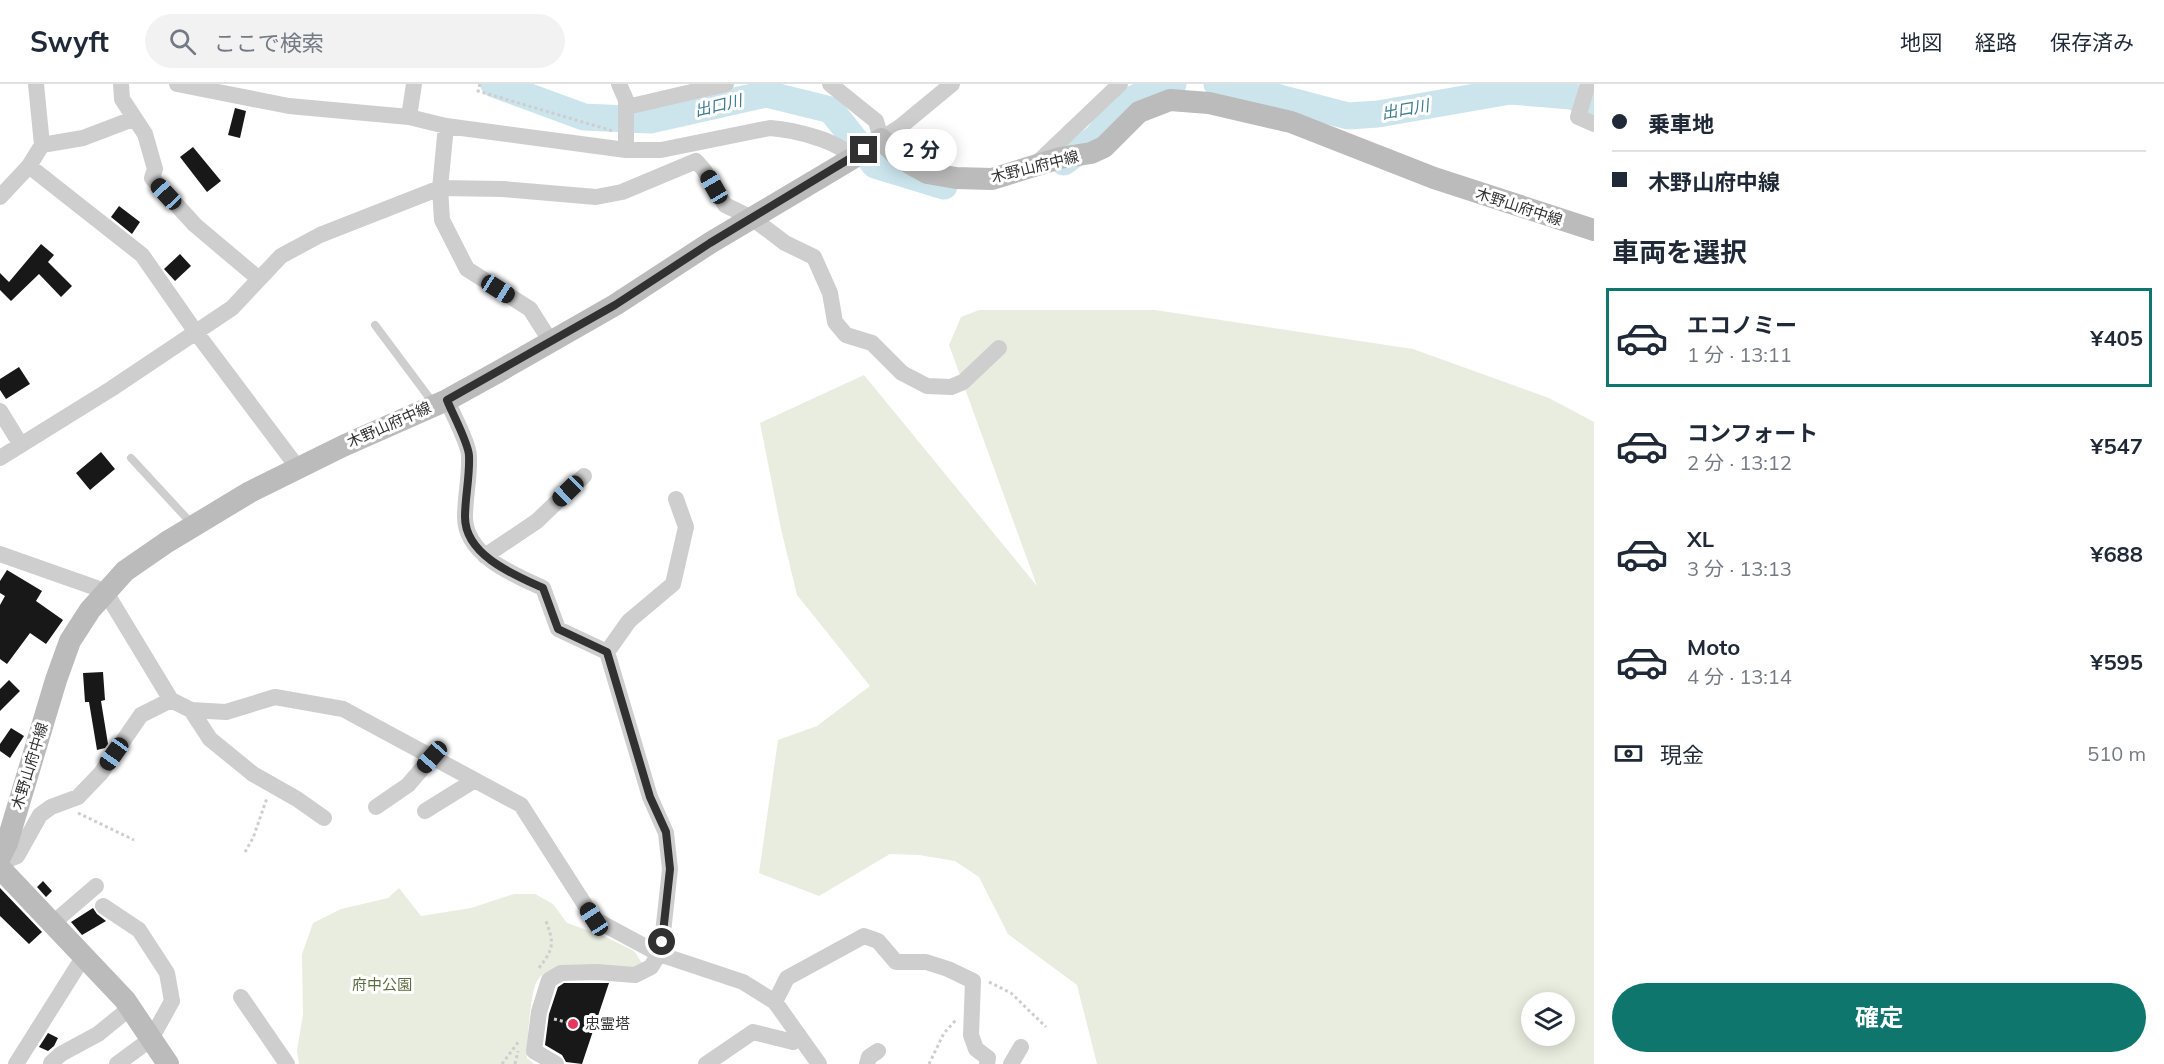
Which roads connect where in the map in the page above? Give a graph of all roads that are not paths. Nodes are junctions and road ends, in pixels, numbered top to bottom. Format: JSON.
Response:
{"nodes":[{"id":1,"x":36,"y":84,"type":"edge"},
{"id":2,"x":121,"y":84,"type":"edge"},
{"id":3,"x":177,"y":84,"type":"edge"},
{"id":4,"x":619,"y":84,"type":"edge"},
{"id":5,"x":726,"y":84,"type":"edge"},
{"id":6,"x":830,"y":84,"type":"edge"},
{"id":7,"x":952,"y":84,"type":"edge"},
{"id":8,"x":1120,"y":84,"type":"edge"},
{"id":9,"x":414,"y":85,"type":"edge"},
{"id":10,"x":1587,"y":86,"type":"edge"},
{"id":11,"x":627,"y":107,"type":"junction"},
{"id":12,"x":409,"y":117,"type":"junction"},
{"id":13,"x":133,"y":118,"type":"junction"},
{"id":14,"x":1594,"y":124,"type":"edge"},
{"id":15,"x":446,"y":126,"type":"junction"},
{"id":16,"x":878,"y":141,"type":"junction"},
{"id":17,"x":626,"y":142,"type":"junction"},
{"id":18,"x":42,"y":145,"type":"junction"},
{"id":19,"x":853,"y":158,"type":"junction"},
{"id":20,"x":29,"y":166,"type":"junction"},
{"id":21,"x":1033,"y":167,"type":"junction"},
{"id":22,"x":440,"y":188,"type":"junction"},
{"id":23,"x":0,"y":197,"type":"edge"},
{"id":24,"x":752,"y":218,"type":"junction"},
{"id":25,"x":1594,"y":230,"type":"edge"},
{"id":26,"x":259,"y":279,"type":"junction"},
{"id":27,"x":375,"y":325,"type":"dead end"},
{"id":28,"x":195,"y":331,"type":"junction"},
{"id":29,"x":550,"y":342,"type":"junction"},
{"id":30,"x":999,"y":348,"type":"dead end"},
{"id":31,"x":441,"y":402,"type":"junction"},
{"id":32,"x":0,"y":411,"type":"edge"},
{"id":33,"x":21,"y":445,"type":"junction"},
{"id":34,"x":0,"y":458,"type":"edge"},
{"id":35,"x":131,"y":458,"type":"dead end"},
{"id":36,"x":298,"y":468,"type":"junction"},
{"id":37,"x":584,"y":476,"type":"dead end"},
{"id":38,"x":676,"y":499,"type":"dead end"},
{"id":39,"x":194,"y":526,"type":"junction"},
{"id":40,"x":0,"y":554,"type":"edge"},
{"id":41,"x":485,"y":556,"type":"junction"},
{"id":42,"x":105,"y":591,"type":"junction"},
{"id":43,"x":607,"y":652,"type":"junction"},
{"id":44,"x":171,"y":700,"type":"junction"},
{"id":45,"x":191,"y":710,"type":"junction"},
{"id":46,"x":432,"y":757,"type":"junction"},
{"id":47,"x":475,"y":780,"type":"junction"},
{"id":48,"x":376,"y":807,"type":"dead end"},
{"id":49,"x":425,"y":811,"type":"dead end"},
{"id":50,"x":324,"y":818,"type":"dead end"},
{"id":51,"x":0,"y":857,"type":"edge"},
{"id":52,"x":0,"y":863,"type":"edge"},
{"id":53,"x":0,"y":868,"type":"edge"},
{"id":54,"x":96,"y":886,"type":"dead end"},
{"id":55,"x":103,"y":906,"type":"dead end"},
{"id":56,"x":53,"y":923,"type":"junction"},
{"id":57,"x":659,"y":954,"type":"junction"},
{"id":58,"x":84,"y":956,"type":"junction"},
{"id":59,"x":241,"y":997,"type":"dead end"},
{"id":60,"x":775,"y":1002,"type":"junction"},
{"id":61,"x":130,"y":1008,"type":"junction"},
{"id":62,"x":799,"y":1037,"type":"junction"},
{"id":63,"x":151,"y":1039,"type":"junction"},
{"id":64,"x":1021,"y":1047,"type":"dead end"},
{"id":65,"x":987,"y":1061,"type":"edge"},
{"id":66,"x":813,"y":1062,"type":"edge"},
{"id":67,"x":16,"y":1064,"type":"edge"},
{"id":68,"x":51,"y":1064,"type":"edge"},
{"id":69,"x":117,"y":1064,"type":"edge"},
{"id":70,"x":168,"y":1064,"type":"edge"},
{"id":71,"x":287,"y":1064,"type":"edge"},
{"id":72,"x":556,"y":1064,"type":"edge"},
{"id":73,"x":706,"y":1064,"type":"edge"},
{"id":74,"x":1006,"y":1064,"type":"edge"},
{"id":75,"x":1011,"y":1064,"type":"edge"}],
"edges":[{"from":1,"to":18,"type":"street"},
{"from":2,"to":13,"type":"street"},
{"from":3,"to":12,"type":"street"},
{"from":4,"to":11,"type":"street"},
{"from":5,"to":11,"type":"street"},
{"from":6,"to":16,"type":"street"},
{"from":7,"to":16,"type":"street"},
{"from":8,"to":21,"type":"street"},
{"from":9,"to":12,"type":"street"},
{"from":10,"to":14,"type":"street"},
{"from":11,"to":17,"type":"street"},
{"from":12,"to":15,"type":"street"},
{"from":13,"to":18,"type":"street"},
{"from":13,"to":26,"type":"street"},
{"from":15,"to":17,"type":"street"},
{"from":15,"to":22,"type":"street"},
{"from":16,"to":19,"type":"main road","name":"木野山府中線"},
{"from":16,"to":21,"type":"main road","name":"木野山府中線"},
{"from":17,"to":19,"type":"street"},
{"from":18,"to":20,"type":"street"},
{"from":19,"to":24,"type":"main road","name":"木野山府中線"},
{"from":20,"to":23,"type":"street"},
{"from":20,"to":28,"type":"street"},
{"from":21,"to":25,"type":"main road","name":"木野山府中線"},
{"from":22,"to":24,"type":"street"},
{"from":22,"to":26,"type":"street"},
{"from":22,"to":29,"type":"street"},
{"from":24,"to":29,"type":"main road","name":"木野山府中線"},
{"from":24,"to":30,"type":"street"},
{"from":26,"to":28,"type":"street"},
{"from":27,"to":31,"type":"lane"},
{"from":28,"to":33,"type":"street"},
{"from":28,"to":36,"type":"street"},
{"from":29,"to":31,"type":"main road","name":"木野山府中線"},
{"from":31,"to":36,"type":"main road","name":"木野山府中線"},
{"from":31,"to":41,"type":"street"},
{"from":32,"to":33,"type":"street"},
{"from":33,"to":34,"type":"street"},
{"from":35,"to":39,"type":"lane"},
{"from":36,"to":39,"type":"main road","name":"木野山府中線"},
{"from":37,"to":41,"type":"street"},
{"from":38,"to":43,"type":"street"},
{"from":39,"to":42,"type":"main road","name":"木野山府中線"},
{"from":40,"to":42,"type":"street"},
{"from":41,"to":43,"type":"street"},
{"from":42,"to":44,"type":"street"},
{"from":42,"to":51,"type":"main road","name":"木野山府中線"},
{"from":43,"to":57,"type":"street"},
{"from":44,"to":45,"type":"street"},
{"from":44,"to":52,"type":"street"},
{"from":45,"to":46,"type":"street"},
{"from":45,"to":50,"type":"street"},
{"from":46,"to":47,"type":"street"},
{"from":46,"to":48,"type":"street"},
{"from":47,"to":49,"type":"street"},
{"from":47,"to":57,"type":"street"},
{"from":53,"to":56,"type":"main road"},
{"from":54,"to":56,"type":"street"},
{"from":55,"to":63,"type":"street"},
{"from":56,"to":58,"type":"main road"},
{"from":57,"to":60,"type":"street"},
{"from":57,"to":72,"type":"street"},
{"from":58,"to":61,"type":"main road"},
{"from":58,"to":67,"type":"street"},
{"from":59,"to":71,"type":"street"},
{"from":60,"to":62,"type":"street"},
{"from":60,"to":65,"type":"street"},
{"from":61,"to":63,"type":"main road"},
{"from":61,"to":68,"type":"street"},
{"from":62,"to":66,"type":"street"},
{"from":62,"to":73,"type":"street"},
{"from":63,"to":69,"type":"street"},
{"from":63,"to":70,"type":"main road"},
{"from":64,"to":75,"type":"street"},
{"from":65,"to":74,"type":"street"}]}
